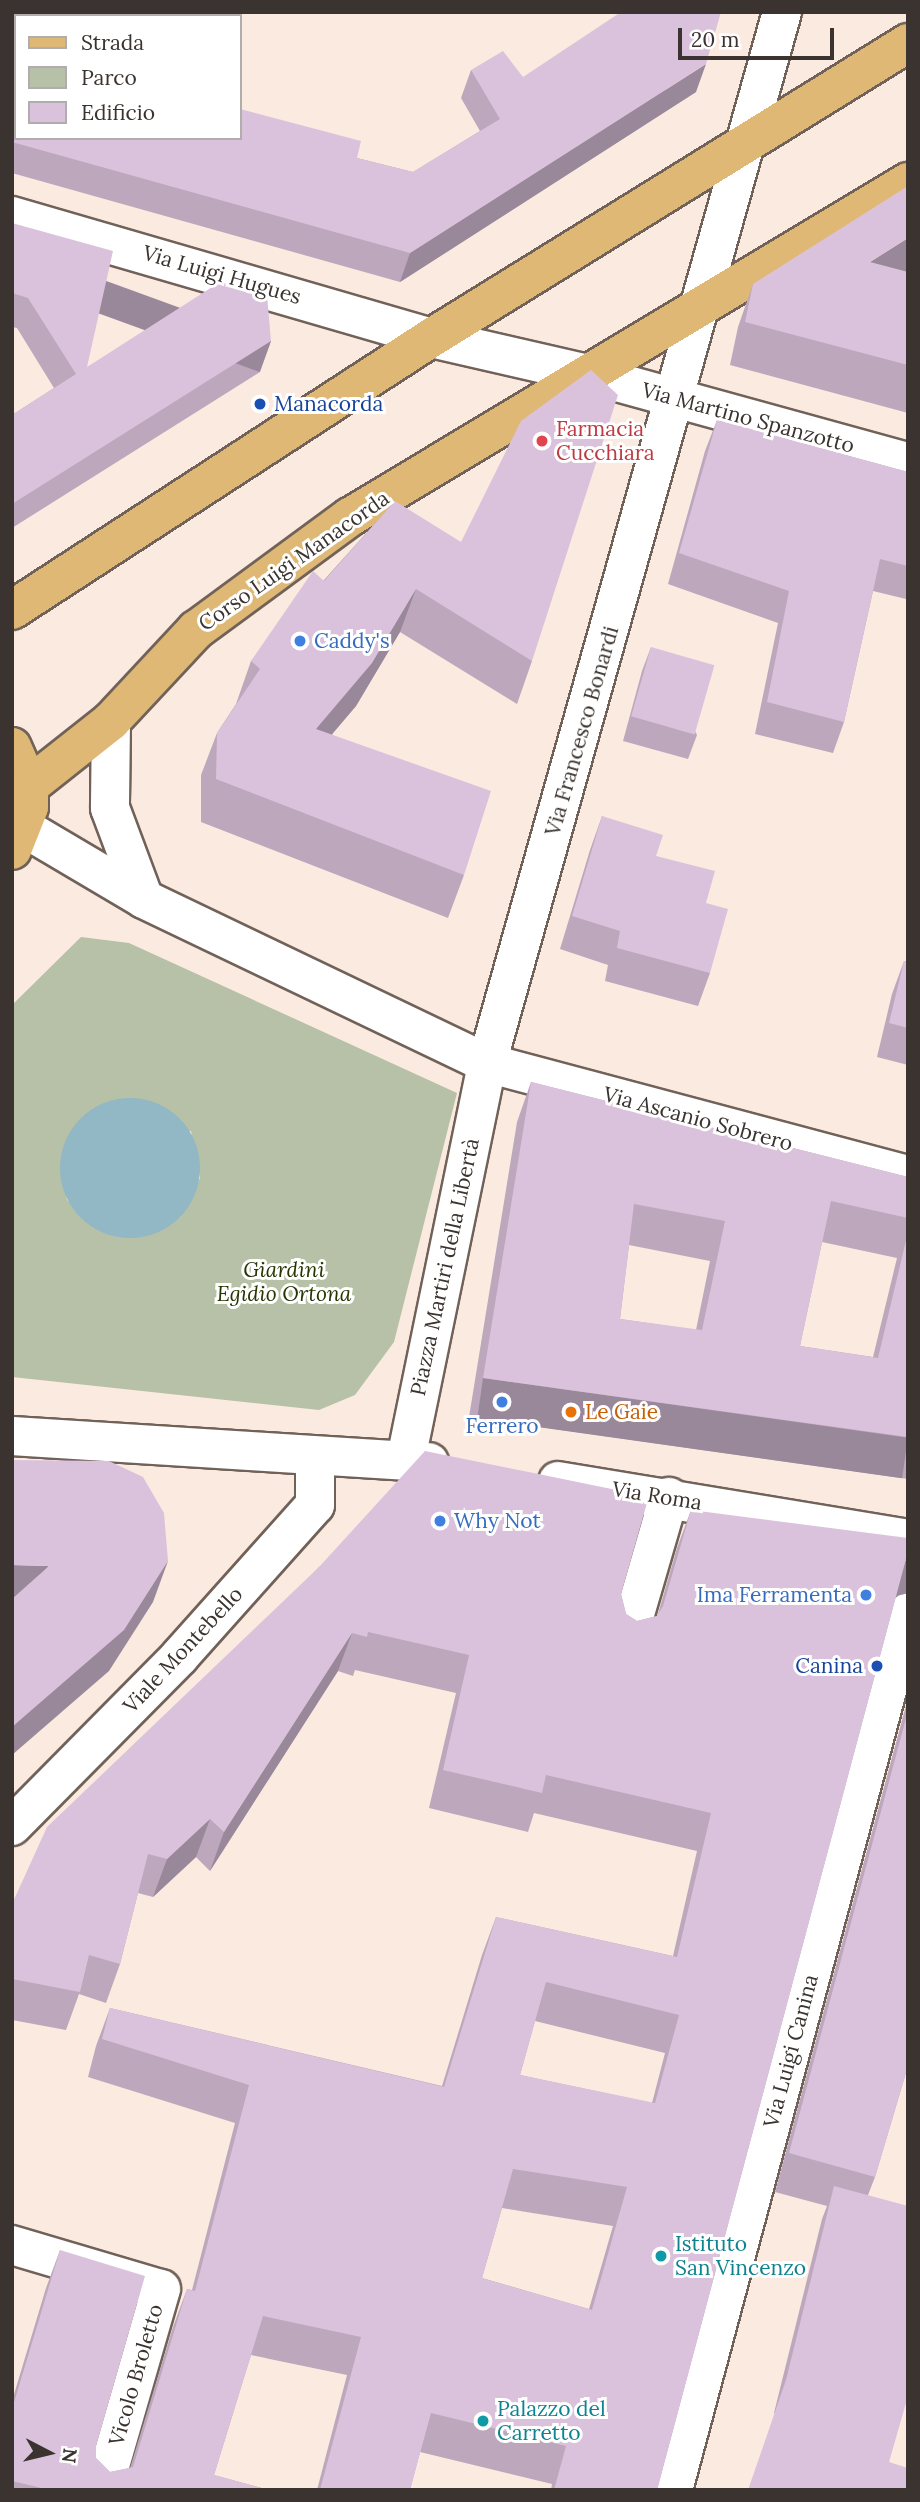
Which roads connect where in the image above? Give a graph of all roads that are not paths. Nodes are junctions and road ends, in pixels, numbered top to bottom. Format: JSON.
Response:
{"nodes":[{"id":1,"x":782,"y":12,"type":"edge"},
{"id":2,"x":908,"y":43,"type":"edge"},
{"id":3,"x":749,"y":138,"type":"junction"},
{"id":4,"x":908,"y":182,"type":"edge"},
{"id":5,"x":12,"y":216,"type":"edge"},
{"id":6,"x":703,"y":302,"type":"junction"},
{"id":7,"x":431,"y":338,"type":"junction"},
{"id":8,"x":588,"y":374,"type":"junction"},
{"id":9,"x":677,"y":399,"type":"junction"},
{"id":10,"x":908,"y":462,"type":"edge"},
{"id":11,"x":12,"y":610,"type":"edge"},
{"id":12,"x":111,"y":721,"type":"junction"},
{"id":13,"x":12,"y":747,"type":"edge"},
{"id":14,"x":29,"y":786,"type":"junction"},
{"id":15,"x":18,"y":839,"type":"edge"},
{"id":16,"x":144,"y":899,"type":"junction"},
{"id":17,"x":487,"y":1062,"type":"junction"},
{"id":18,"x":908,"y":1175,"type":"edge"},
{"id":19,"x":12,"y":1436,"type":"edge"},
{"id":20,"x":315,"y":1456,"type":"junction"},
{"id":21,"x":405,"y":1459,"type":"junction"},
{"id":22,"x":464,"y":1468,"type":"edge"},
{"id":23,"x":518,"y":1475,"type":"edge"},
{"id":24,"x":669,"y":1497,"type":"junction"},
{"id":25,"x":908,"y":1539,"type":"edge"},
{"id":26,"x":908,"y":1612,"type":"edge"},
{"id":27,"x":628,"y":1638,"type":"edge"},
{"id":28,"x":12,"y":1826,"type":"edge"},
{"id":29,"x":12,"y":2245,"type":"edge"},
{"id":30,"x":103,"y":2490,"type":"edge"},
{"id":31,"x":673,"y":2490,"type":"edge"}],
"edges":[{"from":1,"to":3,"type":"street"},
{"from":2,"to":3,"type":"main road"},
{"from":3,"to":6,"type":"street"},
{"from":3,"to":7,"type":"main road"},
{"from":4,"to":6,"type":"main road","name":"Corso Luigi Manacorda"},
{"from":5,"to":7,"type":"street","name":"Via Luigi Hugues"},
{"from":6,"to":8,"type":"main road","name":"Corso Luigi Manacorda"},
{"from":6,"to":9,"type":"street","name":"Via Francesco Bonardi"},
{"from":7,"to":8,"type":"street"},
{"from":7,"to":11,"type":"main road"},
{"from":8,"to":9,"type":"street","name":"Via Martino Spanzotto"},
{"from":8,"to":12,"type":"main road","name":"Corso Luigi Manacorda"},
{"from":9,"to":10,"type":"street","name":"Via Martino Spanzotto"},
{"from":9,"to":17,"type":"street","name":"Via Francesco Bonardi"},
{"from":12,"to":14,"type":"main road","name":"Corso Luigi Manacorda"},
{"from":12,"to":16,"type":"street"},
{"from":13,"to":14,"type":"main road"},
{"from":14,"to":15,"type":"main road"},
{"from":15,"to":16,"type":"street"},
{"from":16,"to":17,"type":"street"},
{"from":17,"to":18,"type":"street","name":"Via Ascanio Sobrero"},
{"from":17,"to":21,"type":"street","name":"Piazza Martiri della Libertà"},
{"from":19,"to":20,"type":"street"},
{"from":20,"to":21,"type":"street"},
{"from":20,"to":28,"type":"street","name":"Viale Montebello"},
{"from":21,"to":22,"type":"street"},
{"from":23,"to":24,"type":"street","name":"Via Roma"},
{"from":24,"to":25,"type":"street","name":"Via Roma"},
{"from":24,"to":27,"type":"street"},
{"from":26,"to":31,"type":"street","name":"Via Luigi Canina"},
{"from":29,"to":30,"type":"street","name":"Vicolo Broletto"}]}
